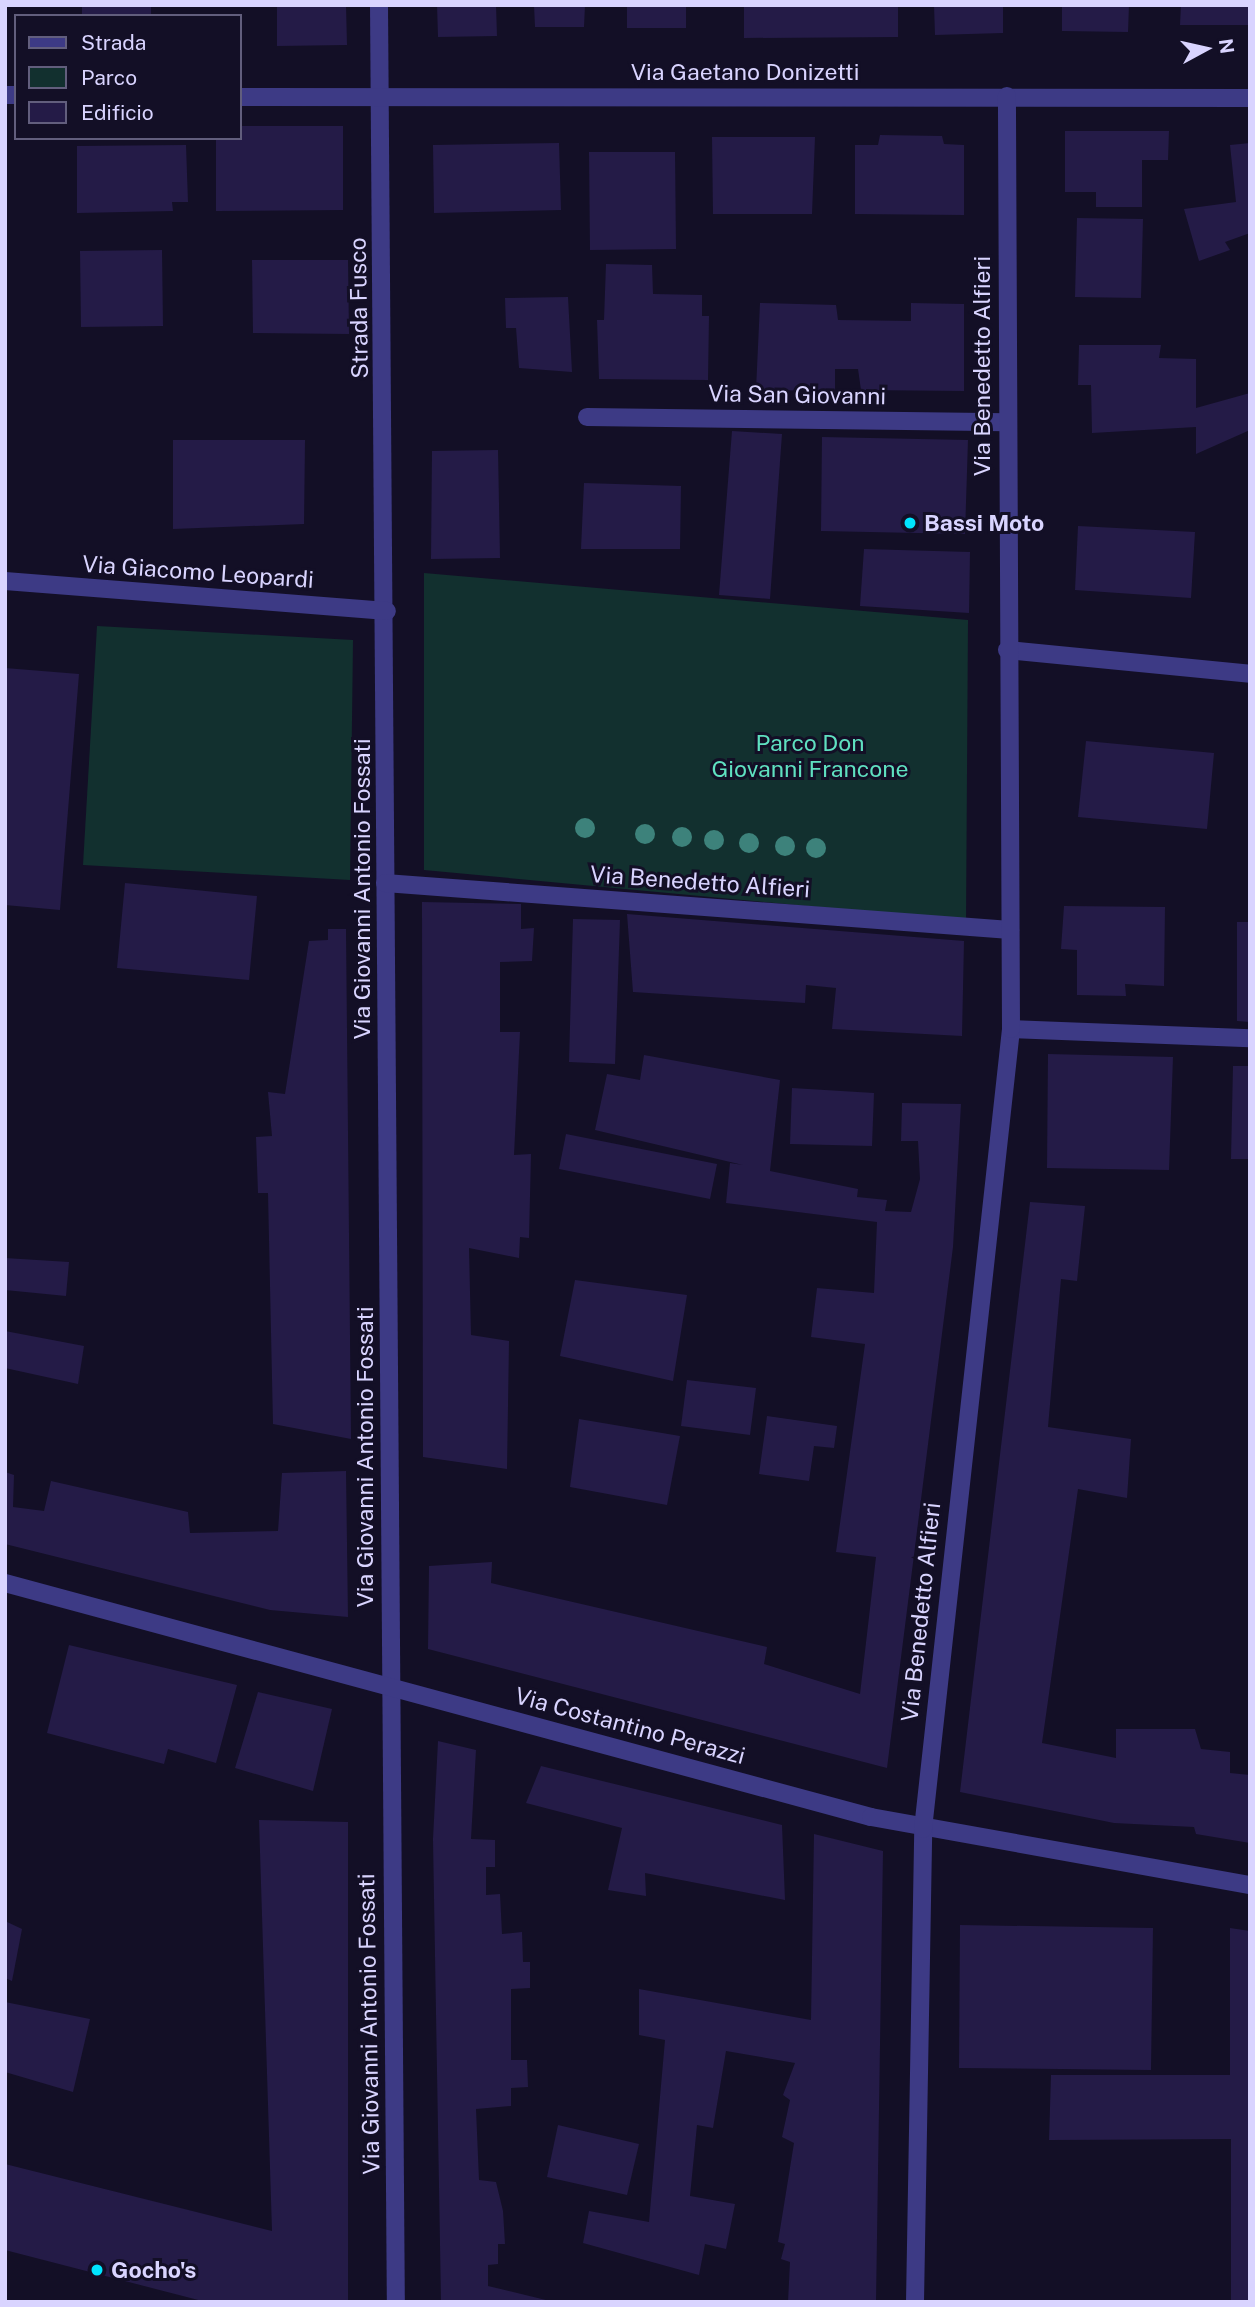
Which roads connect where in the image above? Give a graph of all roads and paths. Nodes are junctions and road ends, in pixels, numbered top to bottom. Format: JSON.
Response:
{"nodes":[{"id":1,"x":379,"y":5,"type":"edge"},
{"id":2,"x":1007,"y":96,"type":"junction"},
{"id":3,"x":242,"y":97,"type":"edge"},
{"id":4,"x":380,"y":98,"type":"junction"},
{"id":5,"x":1250,"y":98,"type":"edge"},
{"id":6,"x":587,"y":417,"type":"dead end"},
{"id":7,"x":1007,"y":422,"type":"junction"},
{"id":8,"x":5,"y":581,"type":"edge"},
{"id":9,"x":387,"y":611,"type":"junction"},
{"id":10,"x":1007,"y":650,"type":"junction"},
{"id":11,"x":1250,"y":674,"type":"edge"},
{"id":12,"x":385,"y":883,"type":"junction"},
{"id":13,"x":1010,"y":930,"type":"junction"},
{"id":14,"x":1011,"y":1029,"type":"junction"},
{"id":15,"x":1250,"y":1038,"type":"edge"},
{"id":16,"x":5,"y":1583,"type":"edge"},
{"id":17,"x":391,"y":1687,"type":"junction"},
{"id":18,"x":923,"y":1829,"type":"junction"},
{"id":19,"x":1250,"y":1885,"type":"edge"},
{"id":20,"x":397,"y":2302,"type":"edge"},
{"id":21,"x":915,"y":2302,"type":"edge"}],
"edges":[{"from":1,"to":4,"type":"street","name":"Strada Fusco"},
{"from":2,"to":4,"type":"street","name":"Via Gaetano Donizetti"},
{"from":2,"to":5,"type":"street","name":"Via Gaetano Donizetti"},
{"from":2,"to":7,"type":"street","name":"Via Benedetto Alfieri"},
{"from":3,"to":4,"type":"street","name":"Via Gaetano Donizetti"},
{"from":4,"to":9,"type":"street","name":"Strada Fusco"},
{"from":6,"to":7,"type":"street","name":"Via San Giovanni"},
{"from":7,"to":10,"type":"street","name":"Via Benedetto Alfieri"},
{"from":8,"to":9,"type":"street","name":"Via Giacomo Leopardi"},
{"from":9,"to":12,"type":"street","name":"Via Giovanni Antonio Fossati"},
{"from":10,"to":11,"type":"street"},
{"from":10,"to":13,"type":"street","name":"Via Benedetto Alfieri"},
{"from":12,"to":13,"type":"street","name":"Via Benedetto Alfieri"},
{"from":12,"to":17,"type":"street","name":"Via Giovanni Antonio Fossati"},
{"from":13,"to":14,"type":"street","name":"Via Benedetto Alfieri"},
{"from":14,"to":15,"type":"street"},
{"from":14,"to":18,"type":"street","name":"Via Benedetto Alfieri"},
{"from":16,"to":17,"type":"street","name":"Via Costantino Perazzi"},
{"from":17,"to":18,"type":"street","name":"Via Costantino Perazzi"},
{"from":17,"to":20,"type":"street","name":"Via Giovanni Antonio Fossati"},
{"from":18,"to":19,"type":"street","name":"Via Costantino Perazzi"},
{"from":18,"to":21,"type":"street","name":"Via Benedetto Alfieri"}]}
